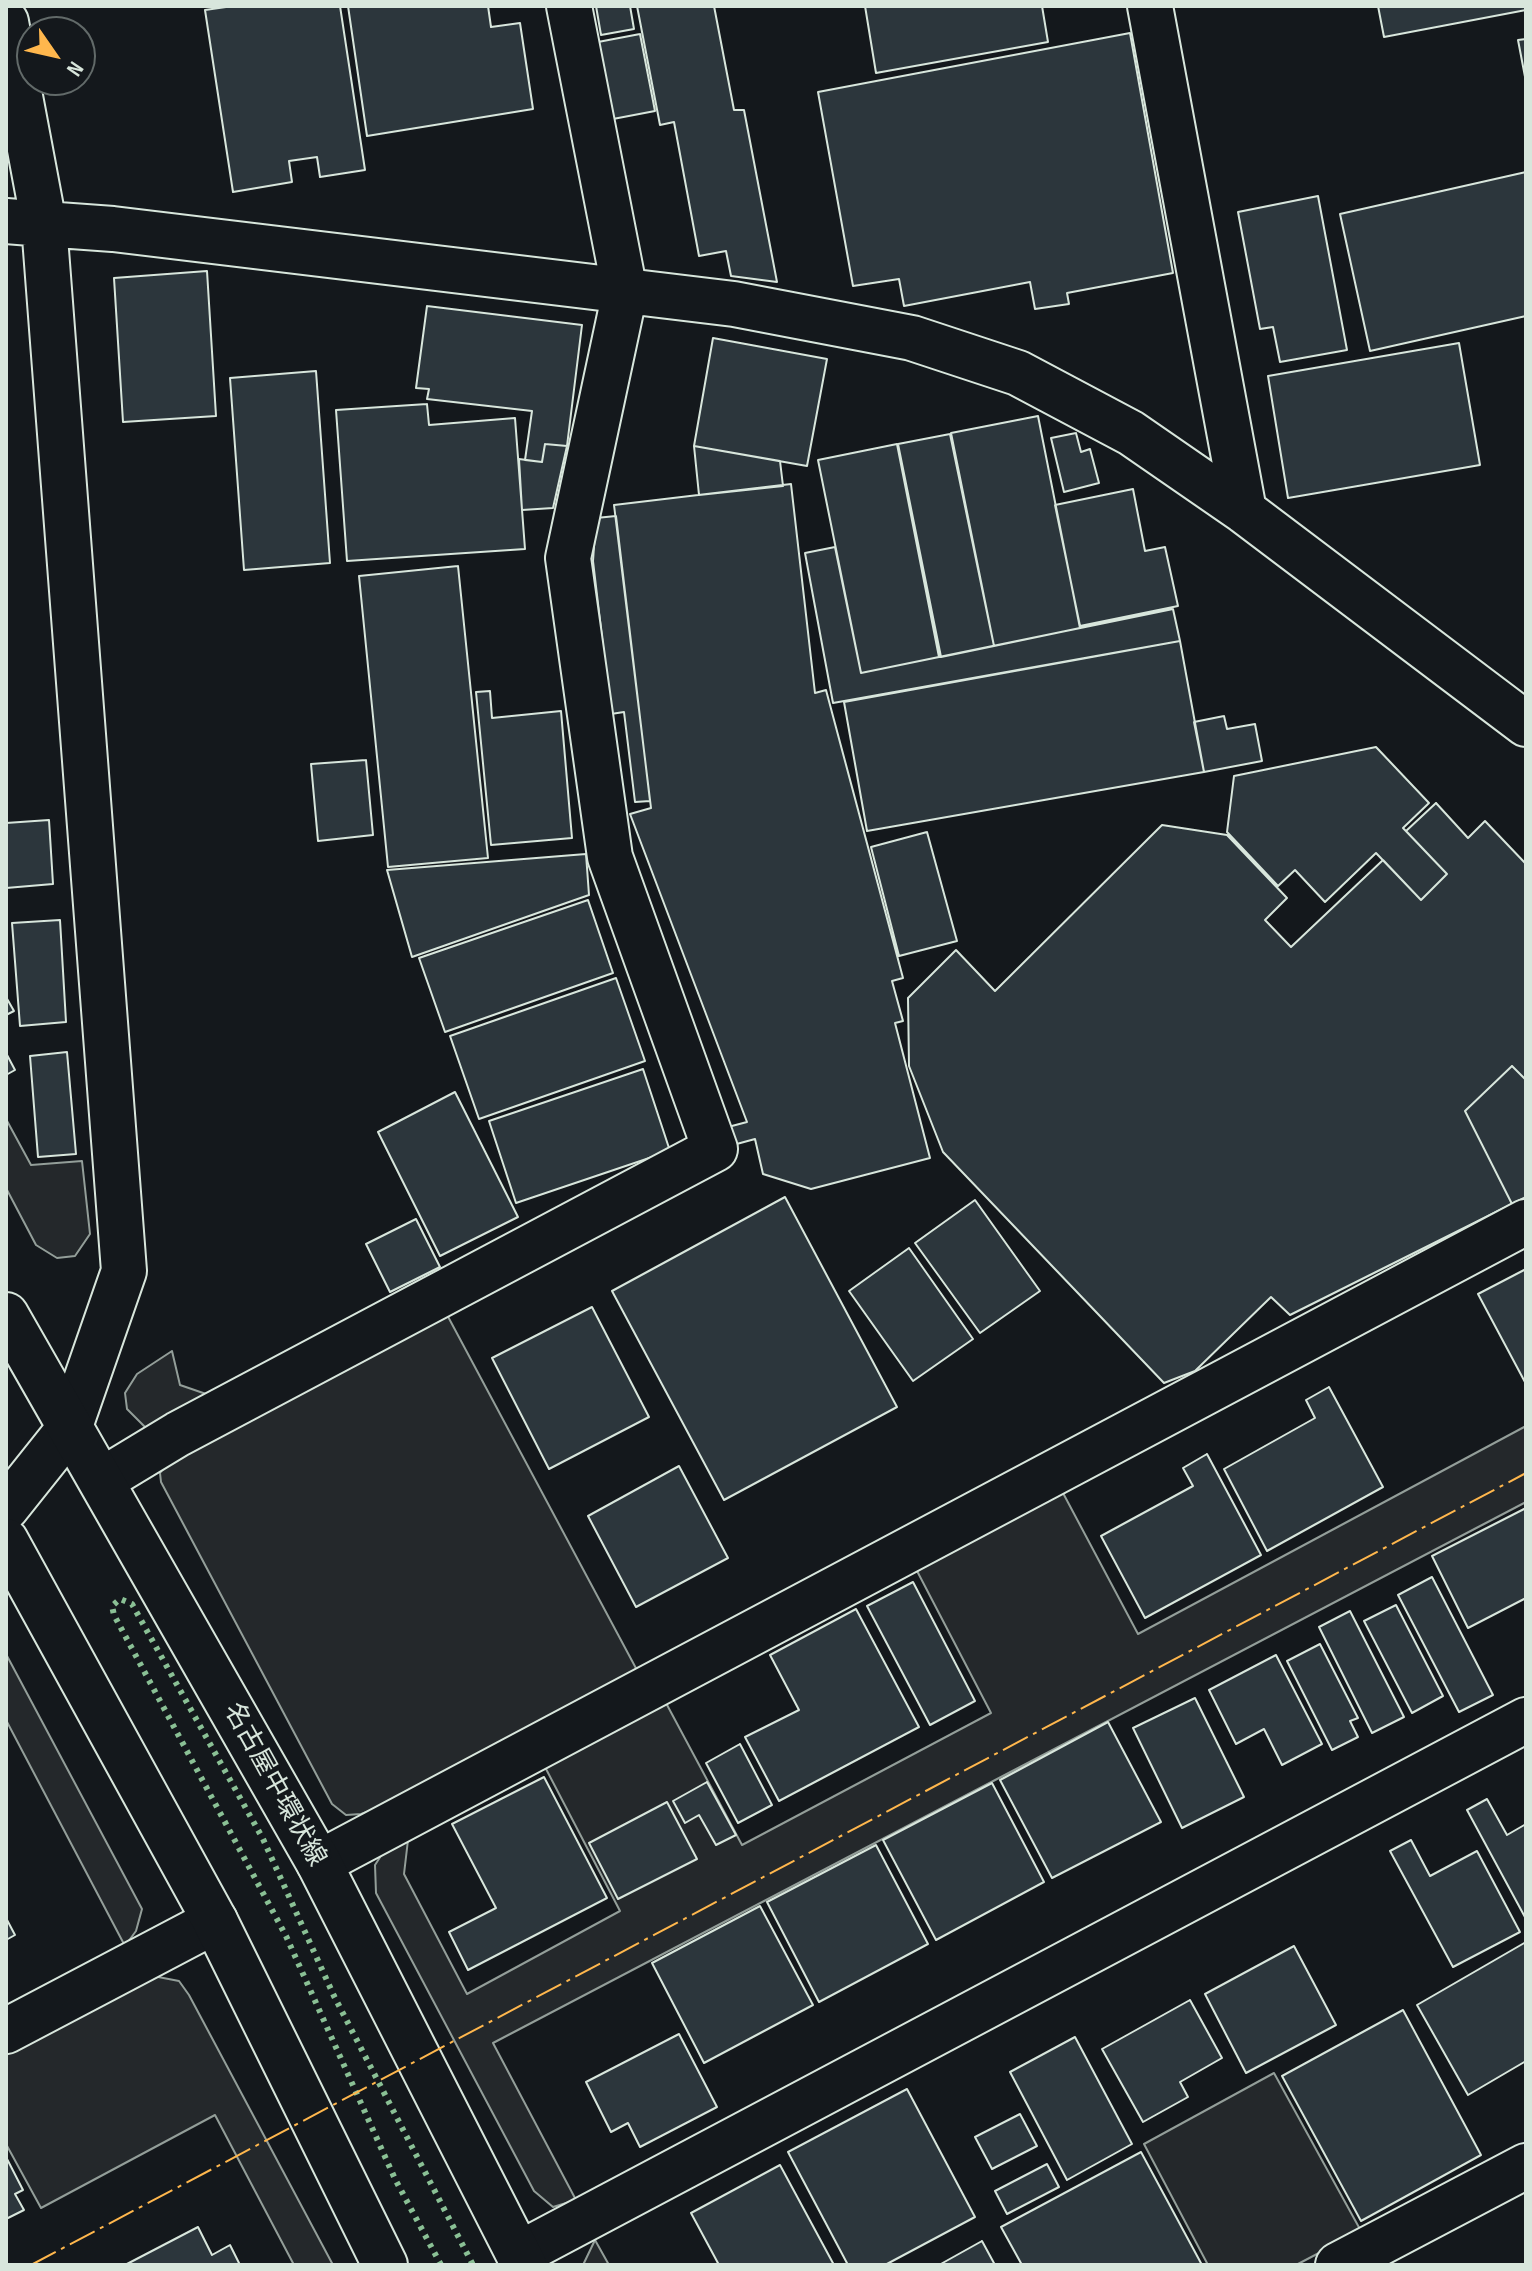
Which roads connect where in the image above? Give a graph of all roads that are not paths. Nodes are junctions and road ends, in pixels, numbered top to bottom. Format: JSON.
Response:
{"nodes":[{"id":1,"x":569,"y":6,"type":"edge"},
{"id":2,"x":1150,"y":6,"type":"edge"},
{"id":3,"x":6,"y":22,"type":"edge"},
{"id":4,"x":25,"y":222,"type":"edge"},
{"id":5,"x":625,"y":292,"type":"junction"},
{"id":6,"x":1244,"y":511,"type":"junction"},
{"id":7,"x":1526,"y":724,"type":"edge"},
{"id":8,"x":1526,"y":1222,"type":"edge"},
{"id":9,"x":6,"y":1315,"type":"edge"},
{"id":10,"x":69,"y":1429,"type":"junction"},
{"id":11,"x":102,"y":1480,"type":"junction"},
{"id":12,"x":6,"y":1508,"type":"edge"},
{"id":13,"x":6,"y":1541,"type":"edge"},
{"id":14,"x":1526,"y":1720,"type":"edge"},
{"id":15,"x":319,"y":1863,"type":"junction"},
{"id":16,"x":215,"y":1921,"type":"junction"},
{"id":17,"x":6,"y":2031,"type":"edge"},
{"id":18,"x":1526,"y":2166,"type":"edge"},
{"id":19,"x":522,"y":2260,"type":"edge"},
{"id":20,"x":385,"y":2265,"type":"edge"},
{"id":21,"x":1338,"y":2265,"type":"edge"}],
"edges":[{"from":1,"to":5,"type":"street"},
{"from":2,"to":6,"type":"street"},
{"from":3,"to":4,"type":"street"},
{"from":4,"to":5,"type":"street"},
{"from":4,"to":10,"type":"street"},
{"from":5,"to":6,"type":"street"},
{"from":5,"to":11,"type":"street"},
{"from":6,"to":7,"type":"street"},
{"from":8,"to":15,"type":"street"},
{"from":9,"to":10,"type":"street","name":"名古屋中環状線"},
{"from":10,"to":11,"type":"street","name":"名古屋中環状線"},
{"from":10,"to":12,"type":"street"},
{"from":11,"to":15,"type":"street","name":"名古屋中環状線"},
{"from":13,"to":16,"type":"street"},
{"from":14,"to":19,"type":"street"},
{"from":15,"to":19,"type":"street","name":"名古屋中環状線"},
{"from":16,"to":17,"type":"street"},
{"from":16,"to":20,"type":"street"},
{"from":18,"to":21,"type":"street"}]}
